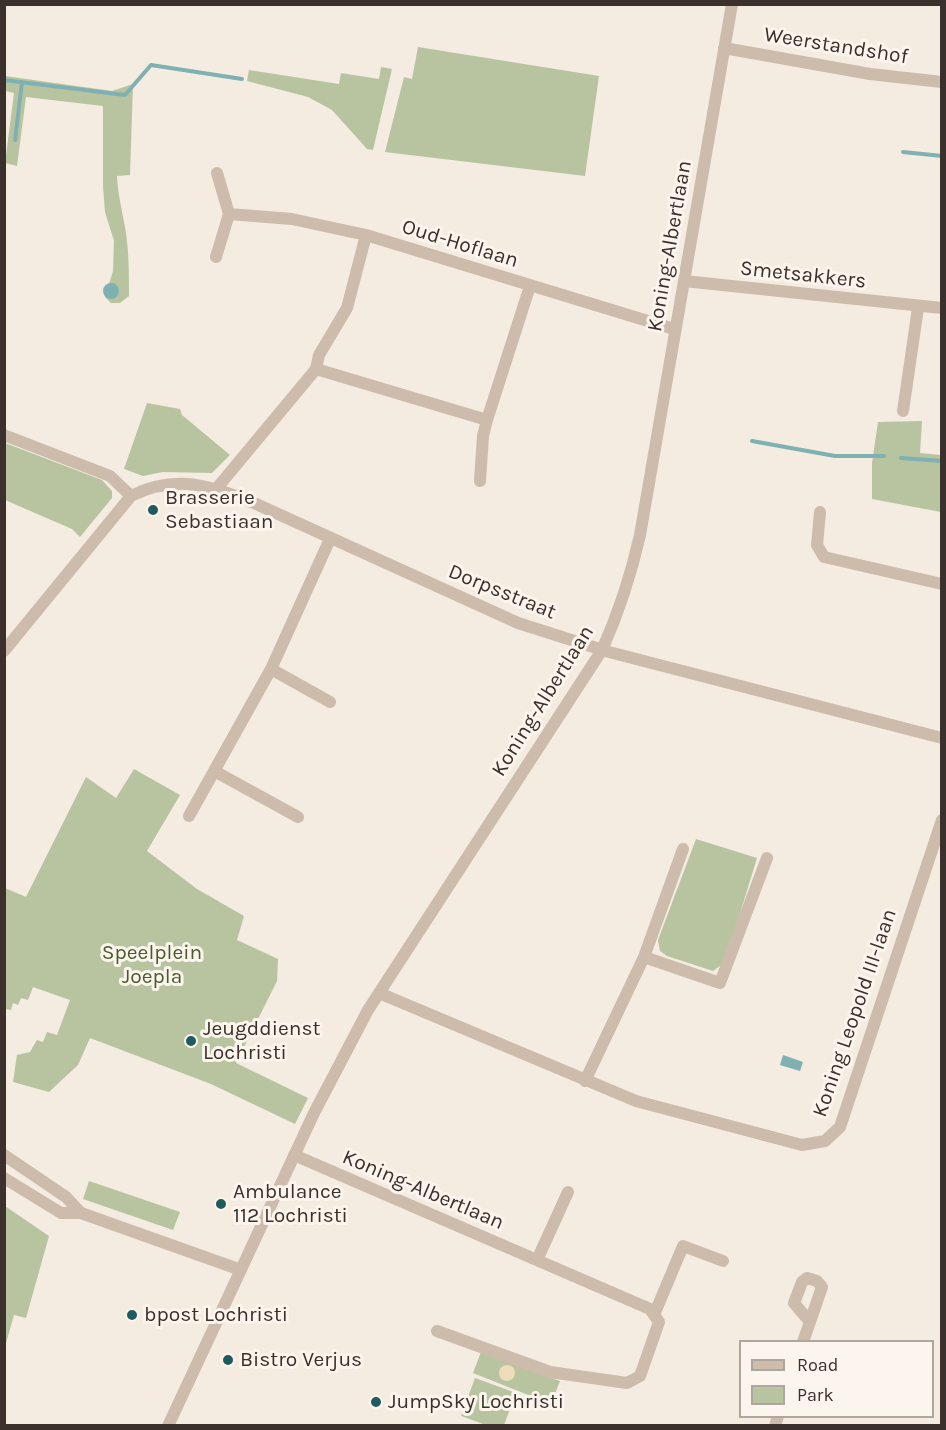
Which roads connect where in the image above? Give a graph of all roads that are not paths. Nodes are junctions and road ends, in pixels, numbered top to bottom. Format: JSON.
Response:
{"nodes":[{"id":1,"x":732,"y":4,"type":"edge"},
{"id":2,"x":724,"y":48,"type":"junction"},
{"id":3,"x":942,"y":82,"type":"edge"},
{"id":4,"x":217,"y":173,"type":"dead end"},
{"id":5,"x":229,"y":214,"type":"junction"},
{"id":6,"x":366,"y":235,"type":"junction"},
{"id":7,"x":216,"y":257,"type":"dead end"},
{"id":8,"x":684,"y":281,"type":"junction"},
{"id":9,"x":530,"y":286,"type":"junction"},
{"id":10,"x":918,"y":308,"type":"junction"},
{"id":11,"x":942,"y":308,"type":"edge"},
{"id":12,"x":674,"y":329,"type":"junction"},
{"id":13,"x":315,"y":369,"type":"junction"},
{"id":14,"x":903,"y":411,"type":"dead end"},
{"id":15,"x":487,"y":420,"type":"junction"},
{"id":16,"x":4,"y":435,"type":"edge"},
{"id":17,"x":480,"y":481,"type":"dead end"},
{"id":18,"x":217,"y":488,"type":"junction"},
{"id":19,"x":131,"y":496,"type":"junction"},
{"id":20,"x":820,"y":512,"type":"dead end"},
{"id":21,"x":330,"y":539,"type":"junction"},
{"id":22,"x":942,"y":584,"type":"edge"},
{"id":23,"x":602,"y":650,"type":"junction"},
{"id":24,"x":4,"y":651,"type":"edge"},
{"id":25,"x":271,"y":669,"type":"junction"},
{"id":26,"x":330,"y":702,"type":"dead end"},
{"id":27,"x":942,"y":738,"type":"edge"},
{"id":28,"x":216,"y":772,"type":"junction"},
{"id":29,"x":189,"y":816,"type":"dead end"},
{"id":30,"x":298,"y":817,"type":"dead end"},
{"id":31,"x":942,"y":819,"type":"edge"},
{"id":32,"x":683,"y":849,"type":"dead end"},
{"id":33,"x":767,"y":858,"type":"dead end"},
{"id":34,"x":644,"y":957,"type":"junction"},
{"id":35,"x":378,"y":993,"type":"junction"},
{"id":36,"x":585,"y":1081,"type":"junction"},
{"id":37,"x":4,"y":1155,"type":"edge"},
{"id":38,"x":294,"y":1155,"type":"junction"},
{"id":39,"x":4,"y":1178,"type":"edge"},
{"id":40,"x":568,"y":1192,"type":"dead end"},
{"id":41,"x":81,"y":1213,"type":"junction"},
{"id":42,"x":537,"y":1260,"type":"junction"},
{"id":43,"x":723,"y":1261,"type":"dead end"},
{"id":44,"x":241,"y":1270,"type":"junction"},
{"id":45,"x":654,"y":1315,"type":"junction"},
{"id":46,"x":810,"y":1322,"type":"dead end"},
{"id":47,"x":437,"y":1330,"type":"dead end"},
{"id":48,"x":803,"y":1340,"type":"edge"},
{"id":49,"x":168,"y":1425,"type":"edge"}],
"edges":[{"from":1,"to":2,"type":"street","name":"Koning-Albertlaan"},
{"from":2,"to":3,"type":"street","name":"Weerstandshof"},
{"from":2,"to":8,"type":"street","name":"Koning-Albertlaan"},
{"from":4,"to":5,"type":"street"},
{"from":5,"to":6,"type":"street","name":"Oud-Hoflaan"},
{"from":5,"to":7,"type":"street"},
{"from":6,"to":9,"type":"street","name":"Oud-Hoflaan"},
{"from":6,"to":13,"type":"street"},
{"from":8,"to":10,"type":"street","name":"Smetsakkers"},
{"from":8,"to":12,"type":"street","name":"Koning-Albertlaan"},
{"from":9,"to":12,"type":"street","name":"Oud-Hoflaan"},
{"from":9,"to":15,"type":"street"},
{"from":10,"to":11,"type":"street","name":"Smetsakkers"},
{"from":10,"to":14,"type":"street"},
{"from":12,"to":23,"type":"street","name":"Koning-Albertlaan"},
{"from":13,"to":15,"type":"street"},
{"from":13,"to":18,"type":"street"},
{"from":15,"to":17,"type":"street"},
{"from":16,"to":19,"type":"street"},
{"from":18,"to":19,"type":"street","name":"Dorpsstraat"},
{"from":18,"to":21,"type":"street","name":"Dorpsstraat"},
{"from":19,"to":24,"type":"street"},
{"from":20,"to":22,"type":"street"},
{"from":21,"to":23,"type":"street","name":"Dorpsstraat"},
{"from":21,"to":25,"type":"street"},
{"from":23,"to":27,"type":"street","name":"Dorpsstraat"},
{"from":23,"to":35,"type":"street","name":"Koning-Albertlaan"},
{"from":25,"to":26,"type":"street"},
{"from":25,"to":28,"type":"street"},
{"from":28,"to":29,"type":"street"},
{"from":28,"to":30,"type":"street"},
{"from":31,"to":36,"type":"street","name":"Koning Leopold III-laan"},
{"from":32,"to":34,"type":"street"},
{"from":33,"to":34,"type":"street"},
{"from":34,"to":36,"type":"street"},
{"from":35,"to":36,"type":"street","name":"Koning Leopold III-laan"},
{"from":35,"to":38,"type":"street","name":"Koning-Albertlaan"},
{"from":37,"to":41,"type":"street"},
{"from":38,"to":42,"type":"street","name":"Koning-Albertlaan"},
{"from":38,"to":44,"type":"street","name":"Koning-Albertlaan"},
{"from":39,"to":41,"type":"street"},
{"from":40,"to":42,"type":"street"},
{"from":41,"to":44,"type":"street"},
{"from":42,"to":45,"type":"street","name":"Koning-Albertlaan"},
{"from":43,"to":45,"type":"street"},
{"from":44,"to":49,"type":"street","name":"Koning-Albertlaan"},
{"from":45,"to":47,"type":"street"},
{"from":46,"to":48,"type":"street"}]}
